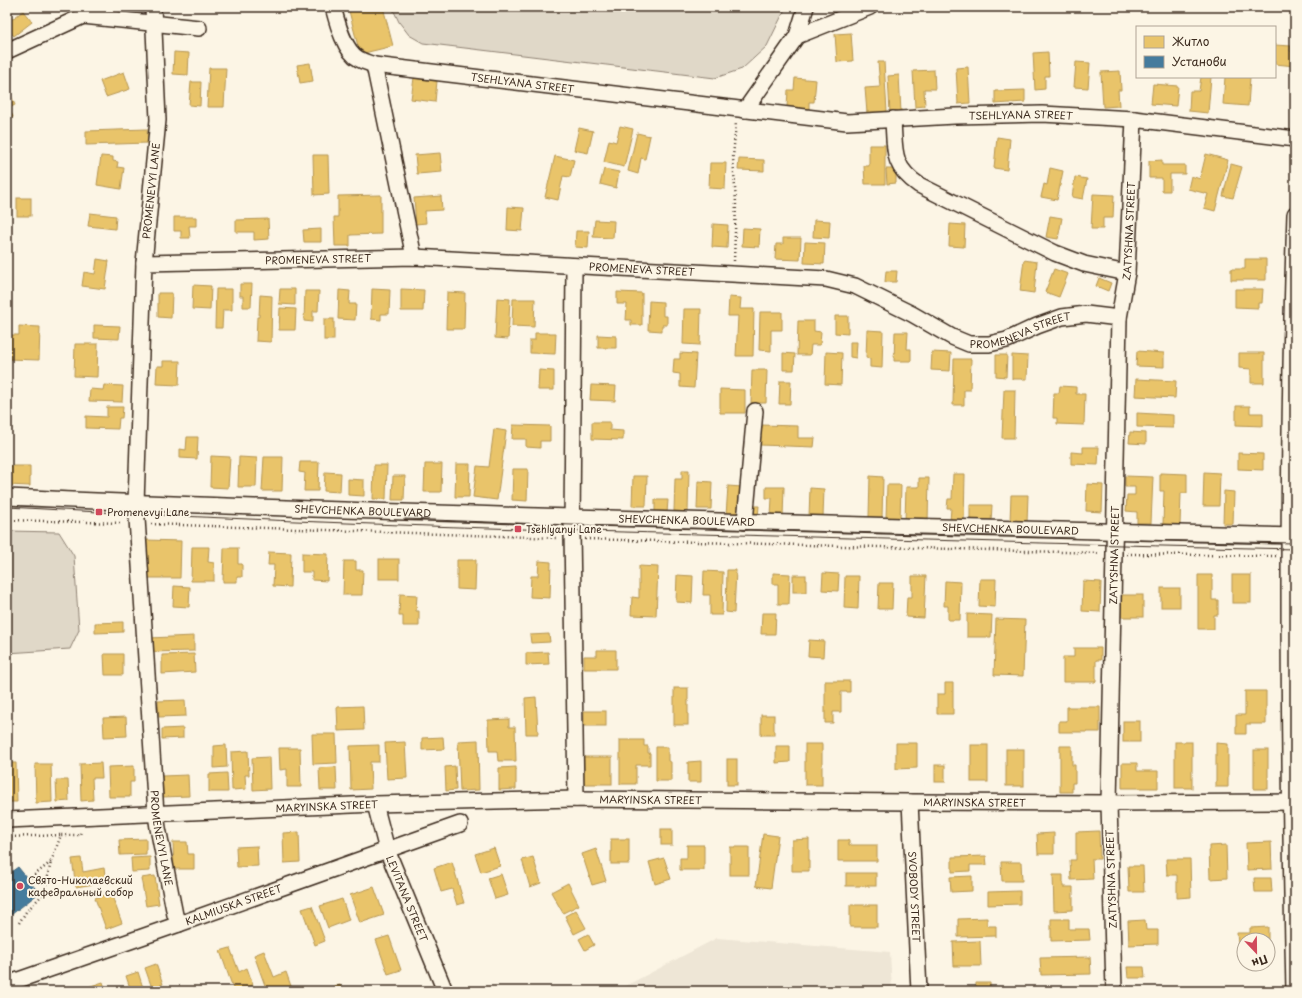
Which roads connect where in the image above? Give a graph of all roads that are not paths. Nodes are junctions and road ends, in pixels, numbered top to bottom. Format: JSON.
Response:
{"nodes":[{"id":1,"x":96,"y":7,"type":"edge"},
{"id":2,"x":153,"y":7,"type":"edge"},
{"id":3,"x":333,"y":7,"type":"edge"},
{"id":4,"x":806,"y":7,"type":"edge"},
{"id":5,"x":870,"y":7,"type":"edge"},
{"id":6,"x":83,"y":16,"type":"junction"},
{"id":7,"x":154,"y":24,"type":"junction"},
{"id":8,"x":199,"y":28,"type":"dead end"},
{"id":9,"x":797,"y":36,"type":"junction"},
{"id":10,"x":7,"y":52,"type":"edge"},
{"id":11,"x":374,"y":65,"type":"junction"},
{"id":12,"x":741,"y":110,"type":"junction"},
{"id":13,"x":893,"y":119,"type":"junction"},
{"id":14,"x":1134,"y":119,"type":"junction"},
{"id":15,"x":1295,"y":139,"type":"edge"},
{"id":16,"x":1295,"y":214,"type":"edge"},
{"id":17,"x":414,"y":257,"type":"junction"},
{"id":18,"x":144,"y":263,"type":"junction"},
{"id":19,"x":574,"y":266,"type":"junction"},
{"id":20,"x":1127,"y":273,"type":"junction"},
{"id":21,"x":1119,"y":318,"type":"junction"},
{"id":22,"x":1293,"y":336,"type":"edge"},
{"id":23,"x":755,"y":411,"type":"dead end"},
{"id":24,"x":7,"y":497,"type":"edge"},
{"id":25,"x":136,"y":503,"type":"junction"},
{"id":26,"x":572,"y":517,"type":"junction"},
{"id":27,"x":745,"y":522,"type":"junction"},
{"id":28,"x":1115,"y":532,"type":"junction"},
{"id":29,"x":1292,"y":536,"type":"edge"},
{"id":30,"x":576,"y":799,"type":"junction"},
{"id":31,"x":910,"y":802,"type":"junction"},
{"id":32,"x":1292,"y":802,"type":"edge"},
{"id":33,"x":1109,"y":803,"type":"junction"},
{"id":34,"x":375,"y":804,"type":"junction"},
{"id":35,"x":156,"y":814,"type":"junction"},
{"id":36,"x":7,"y":820,"type":"edge"},
{"id":37,"x":460,"y":824,"type":"dead end"},
{"id":38,"x":387,"y":850,"type":"junction"},
{"id":39,"x":179,"y":924,"type":"junction"},
{"id":40,"x":7,"y":984,"type":"edge"},
{"id":41,"x":445,"y":991,"type":"edge"},
{"id":42,"x":919,"y":991,"type":"edge"},
{"id":43,"x":1114,"y":991,"type":"edge"},
{"id":44,"x":1294,"y":991,"type":"edge"}],
"edges":[{"from":1,"to":6,"type":"street"},
{"from":2,"to":7,"type":"street","name":"PROMENEVYI LANE"},
{"from":3,"to":11,"type":"street","name":"TSEHLYANA STREET"},
{"from":4,"to":9,"type":"street"},
{"from":5,"to":9,"type":"street"},
{"from":6,"to":7,"type":"street"},
{"from":6,"to":10,"type":"street"},
{"from":7,"to":8,"type":"street"},
{"from":7,"to":18,"type":"street","name":"PROMENEVYI LANE"},
{"from":9,"to":12,"type":"street"},
{"from":11,"to":12,"type":"street","name":"TSEHLYANA STREET"},
{"from":11,"to":17,"type":"street"},
{"from":12,"to":13,"type":"street","name":"TSEHLYANA STREET"},
{"from":13,"to":14,"type":"street","name":"TSEHLYANA STREET"},
{"from":13,"to":20,"type":"street"},
{"from":14,"to":15,"type":"street","name":"TSEHLYANA STREET"},
{"from":14,"to":20,"type":"street","name":"ZATYSHNA STREET"},
{"from":16,"to":22,"type":"street"},
{"from":17,"to":18,"type":"street","name":"PROMENEVA STREET"},
{"from":17,"to":19,"type":"street","name":"PROMENEVA STREET"},
{"from":18,"to":25,"type":"street","name":"PROMENEVYI LANE"},
{"from":19,"to":21,"type":"street","name":"PROMENEVA STREET"},
{"from":19,"to":26,"type":"street"},
{"from":20,"to":21,"type":"street","name":"ZATYSHNA STREET"},
{"from":21,"to":28,"type":"street","name":"ZATYSHNA STREET"},
{"from":22,"to":29,"type":"street"},
{"from":23,"to":27,"type":"street"},
{"from":24,"to":25,"type":"street","name":"SHEVCHENKA BOULEVARD"},
{"from":25,"to":26,"type":"street","name":"SHEVCHENKA BOULEVARD"},
{"from":25,"to":35,"type":"street","name":"PROMENEVYI LANE"},
{"from":26,"to":27,"type":"street","name":"SHEVCHENKA BOULEVARD"},
{"from":26,"to":30,"type":"street"},
{"from":27,"to":28,"type":"street","name":"SHEVCHENKA BOULEVARD"},
{"from":28,"to":29,"type":"street","name":"SHEVCHENKA BOULEVARD"},
{"from":28,"to":33,"type":"street","name":"ZATYSHNA STREET"},
{"from":29,"to":32,"type":"street"},
{"from":30,"to":31,"type":"street","name":"MARYINSKA STREET"},
{"from":30,"to":34,"type":"street","name":"MARYINSKA STREET"},
{"from":31,"to":33,"type":"street","name":"MARYINSKA STREET"},
{"from":31,"to":42,"type":"street","name":"SVOBODY STREET"},
{"from":32,"to":33,"type":"street","name":"MARYINSKA STREET"},
{"from":32,"to":44,"type":"street"},
{"from":33,"to":43,"type":"street","name":"ZATYSHNA STREET"},
{"from":34,"to":35,"type":"street","name":"MARYINSKA STREET"},
{"from":34,"to":38,"type":"street","name":"LEVITANA STREET"},
{"from":35,"to":36,"type":"street","name":"MARYINSKA STREET"},
{"from":35,"to":39,"type":"street","name":"PROMENEVYI LANE"},
{"from":37,"to":38,"type":"street","name":"KALMIUSKA STREET"},
{"from":38,"to":39,"type":"street","name":"KALMIUSKA STREET"},
{"from":38,"to":41,"type":"street","name":"LEVITANA STREET"},
{"from":39,"to":40,"type":"street","name":"KALMIUSKA STREET"}]}
